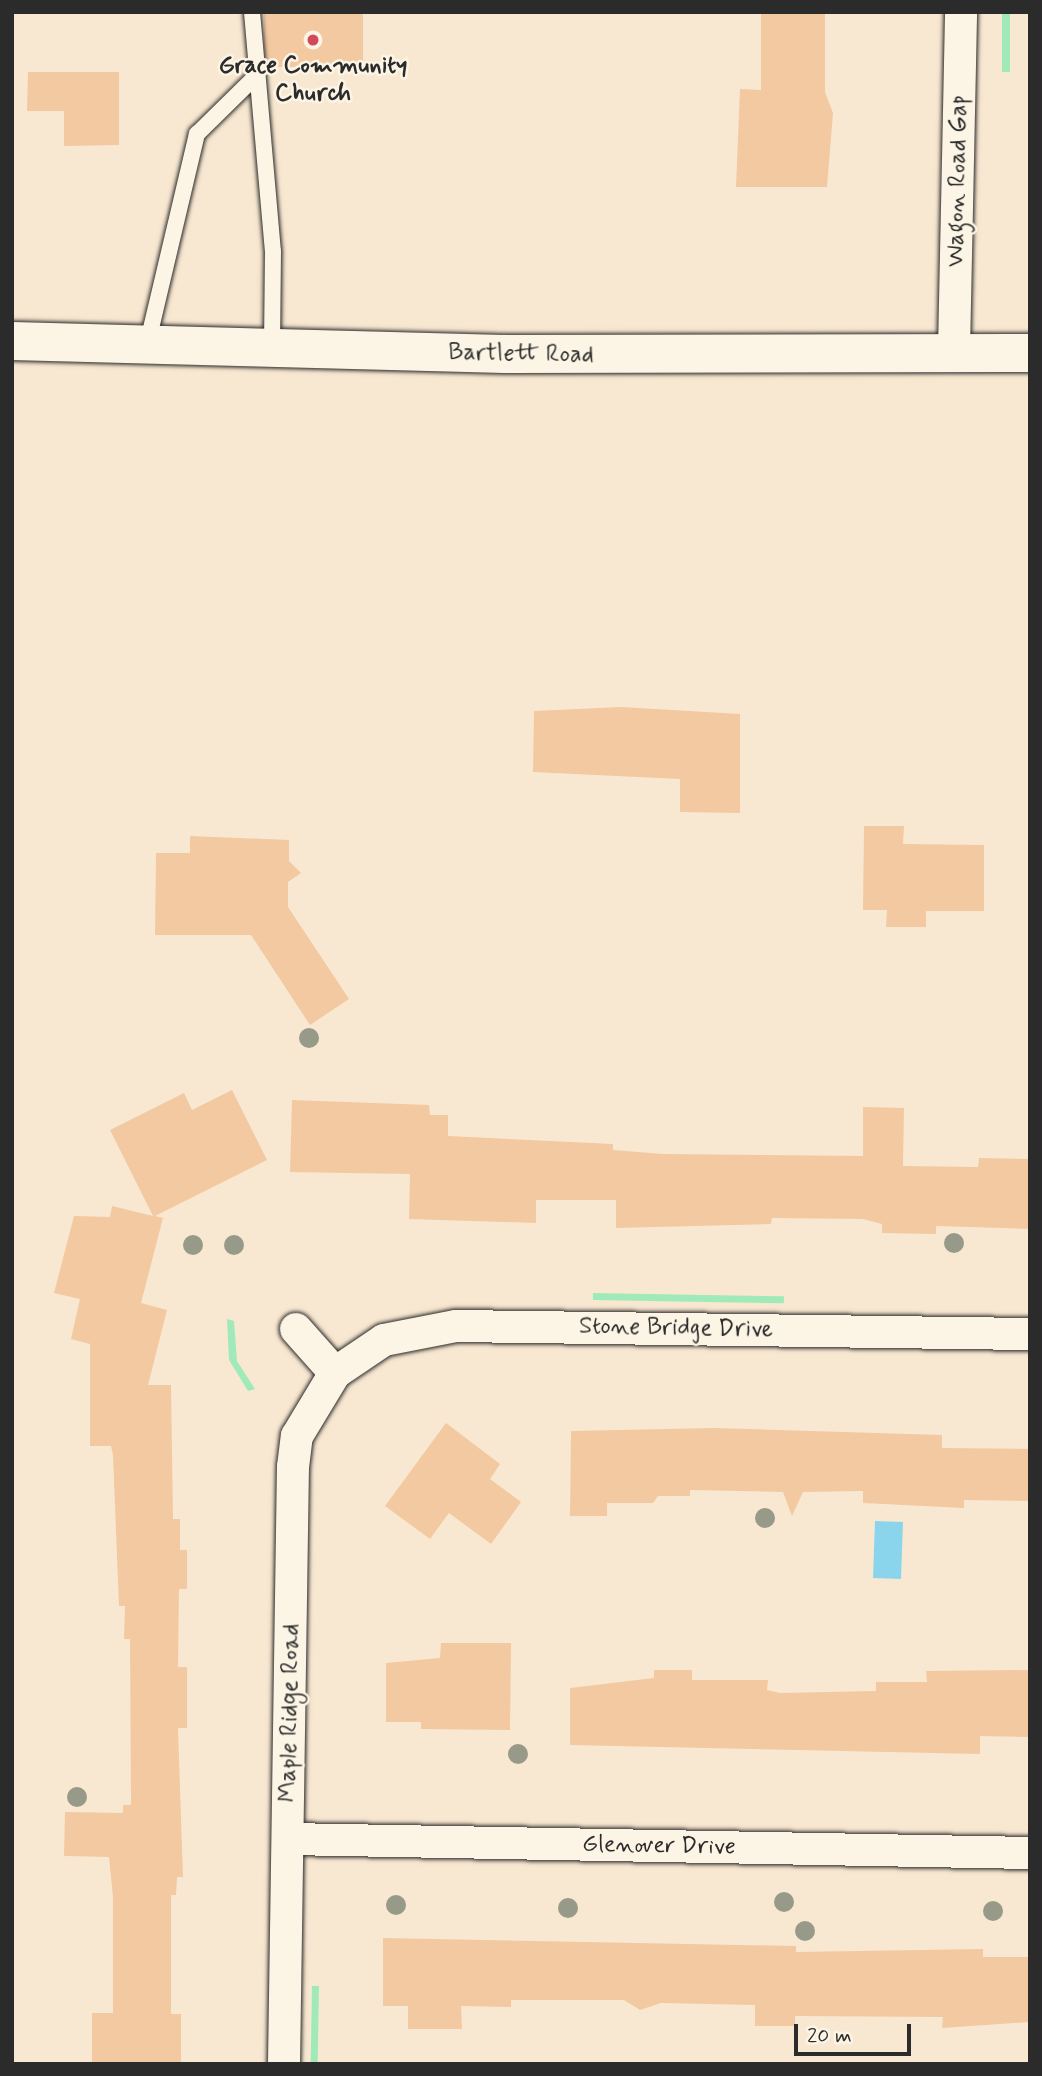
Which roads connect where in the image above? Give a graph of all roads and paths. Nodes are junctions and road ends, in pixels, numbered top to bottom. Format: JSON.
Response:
{"nodes":[{"id":1,"x":252,"y":12,"type":"edge"},
{"id":2,"x":961,"y":12,"type":"edge"},
{"id":3,"x":255,"y":77,"type":"junction"},
{"id":4,"x":12,"y":341,"type":"edge"},
{"id":5,"x":148,"y":341,"type":"junction"},
{"id":6,"x":954,"y":350,"type":"junction"},
{"id":7,"x":272,"y":351,"type":"junction"},
{"id":8,"x":1030,"y":353,"type":"edge"},
{"id":9,"x":296,"y":1329,"type":"dead end"},
{"id":10,"x":1030,"y":1334,"type":"edge"},
{"id":11,"x":335,"y":1373,"type":"junction"},
{"id":12,"x":288,"y":1839,"type":"junction"},
{"id":13,"x":1030,"y":1853,"type":"edge"},
{"id":14,"x":284,"y":2064,"type":"edge"}],
"edges":[{"from":1,"to":3,"type":"lane"},
{"from":2,"to":6,"type":"street","name":"Wagon Road Gap"},
{"from":3,"to":5,"type":"lane"},
{"from":3,"to":7,"type":"lane"},
{"from":4,"to":5,"type":"main road","name":"Bartlett Road"},
{"from":5,"to":7,"type":"main road","name":"Bartlett Road"},
{"from":6,"to":7,"type":"main road","name":"Bartlett Road"},
{"from":6,"to":8,"type":"main road","name":"Bartlett Road"},
{"from":9,"to":11,"type":"street"},
{"from":10,"to":11,"type":"street","name":"Stone Bridge Drive"},
{"from":11,"to":12,"type":"street","name":"Maple Ridge Road"},
{"from":12,"to":13,"type":"street","name":"Glenover Drive"},
{"from":12,"to":14,"type":"street","name":"Maple Ridge Road"}]}
